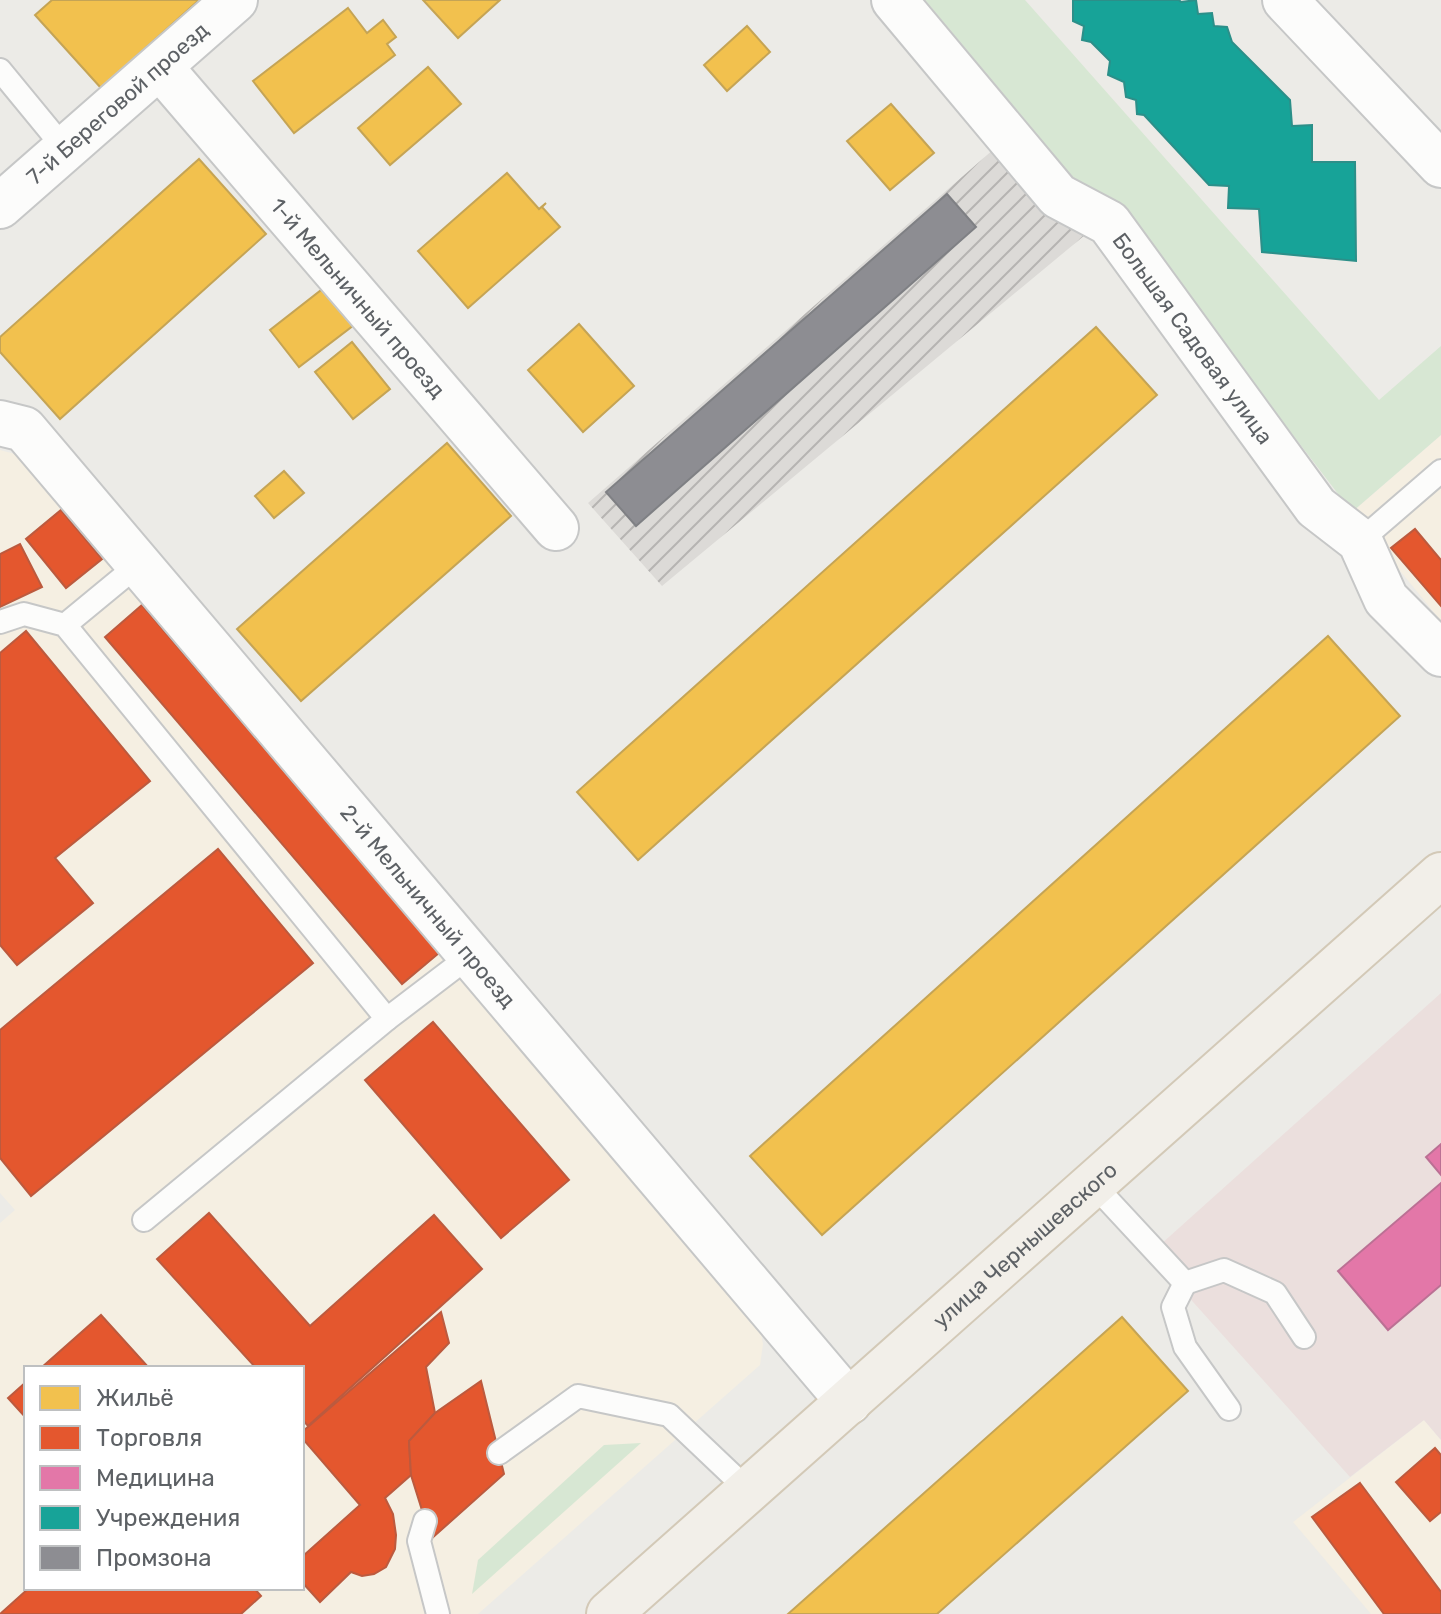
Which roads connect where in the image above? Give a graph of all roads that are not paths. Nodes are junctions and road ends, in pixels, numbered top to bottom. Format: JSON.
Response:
{"nodes":[{"id":1,"x":235,"y":0,"type":"edge"},
{"id":2,"x":894,"y":0,"type":"edge"},
{"id":3,"x":1285,"y":0,"type":"edge"},
{"id":4,"x":160,"y":67,"type":"junction"},
{"id":5,"x":0,"y":70,"type":"edge"},
{"id":6,"x":1435,"y":147,"type":"edge"},
{"id":7,"x":65,"y":149,"type":"junction"},
{"id":8,"x":0,"y":206,"type":"edge"},
{"id":9,"x":0,"y":423,"type":"edge"},
{"id":10,"x":1441,"y":471,"type":"edge"},
{"id":11,"x":556,"y":528,"type":"dead end"},
{"id":12,"x":1360,"y":541,"type":"junction"},
{"id":13,"x":139,"y":564,"type":"junction"},
{"id":14,"x":0,"y":622,"type":"edge"},
{"id":15,"x":65,"y":625,"type":"junction"},
{"id":16,"x":1441,"y":654,"type":"edge"},
{"id":17,"x":1441,"y":875,"type":"edge"},
{"id":18,"x":471,"y":955,"type":"junction"},
{"id":19,"x":387,"y":1019,"type":"junction"},
{"id":20,"x":1094,"y":1185,"type":"junction"},
{"id":21,"x":144,"y":1220,"type":"dead end"},
{"id":22,"x":1185,"y":1283,"type":"junction"},
{"id":23,"x":1304,"y":1337,"type":"dead end"},
{"id":24,"x":849,"y":1402,"type":"junction"},
{"id":25,"x":1229,"y":1409,"type":"dead end"},
{"id":26,"x":499,"y":1453,"type":"dead end"},
{"id":27,"x":749,"y":1491,"type":"junction"},
{"id":28,"x":425,"y":1521,"type":"dead end"},
{"id":29,"x":438,"y":1614,"type":"edge"},
{"id":30,"x":609,"y":1614,"type":"edge"}],
"edges":[{"from":1,"to":4,"type":"street","name":"7-й Береговой проезд"},
{"from":2,"to":12,"type":"street","name":"Большая Садовая улица"},
{"from":3,"to":6,"type":"street"},
{"from":4,"to":7,"type":"street","name":"7-й Береговой проезд"},
{"from":4,"to":11,"type":"street","name":"1-й Мельничный проезд"},
{"from":5,"to":7,"type":"lane"},
{"from":7,"to":8,"type":"street","name":"7-й Береговой проезд"},
{"from":9,"to":13,"type":"street","name":"2-й Мельничный проезд"},
{"from":10,"to":12,"type":"lane"},
{"from":12,"to":16,"type":"street","name":"Большая Садовая улица"},
{"from":13,"to":15,"type":"lane"},
{"from":13,"to":18,"type":"street","name":"2-й Мельничный проезд"},
{"from":14,"to":15,"type":"lane"},
{"from":15,"to":19,"type":"lane"},
{"from":17,"to":20,"type":"main road","name":"улица Чернышевского"},
{"from":18,"to":19,"type":"lane"},
{"from":18,"to":24,"type":"street","name":"2-й Мельничный проезд"},
{"from":19,"to":21,"type":"lane"},
{"from":20,"to":22,"type":"lane"},
{"from":20,"to":24,"type":"main road","name":"улица Чернышевского"},
{"from":22,"to":23,"type":"lane"},
{"from":22,"to":25,"type":"lane"},
{"from":24,"to":27,"type":"main road","name":"улица Чернышевского"},
{"from":26,"to":27,"type":"lane"},
{"from":27,"to":30,"type":"main road","name":"улица Чернышевского"},
{"from":28,"to":29,"type":"lane"}]}
